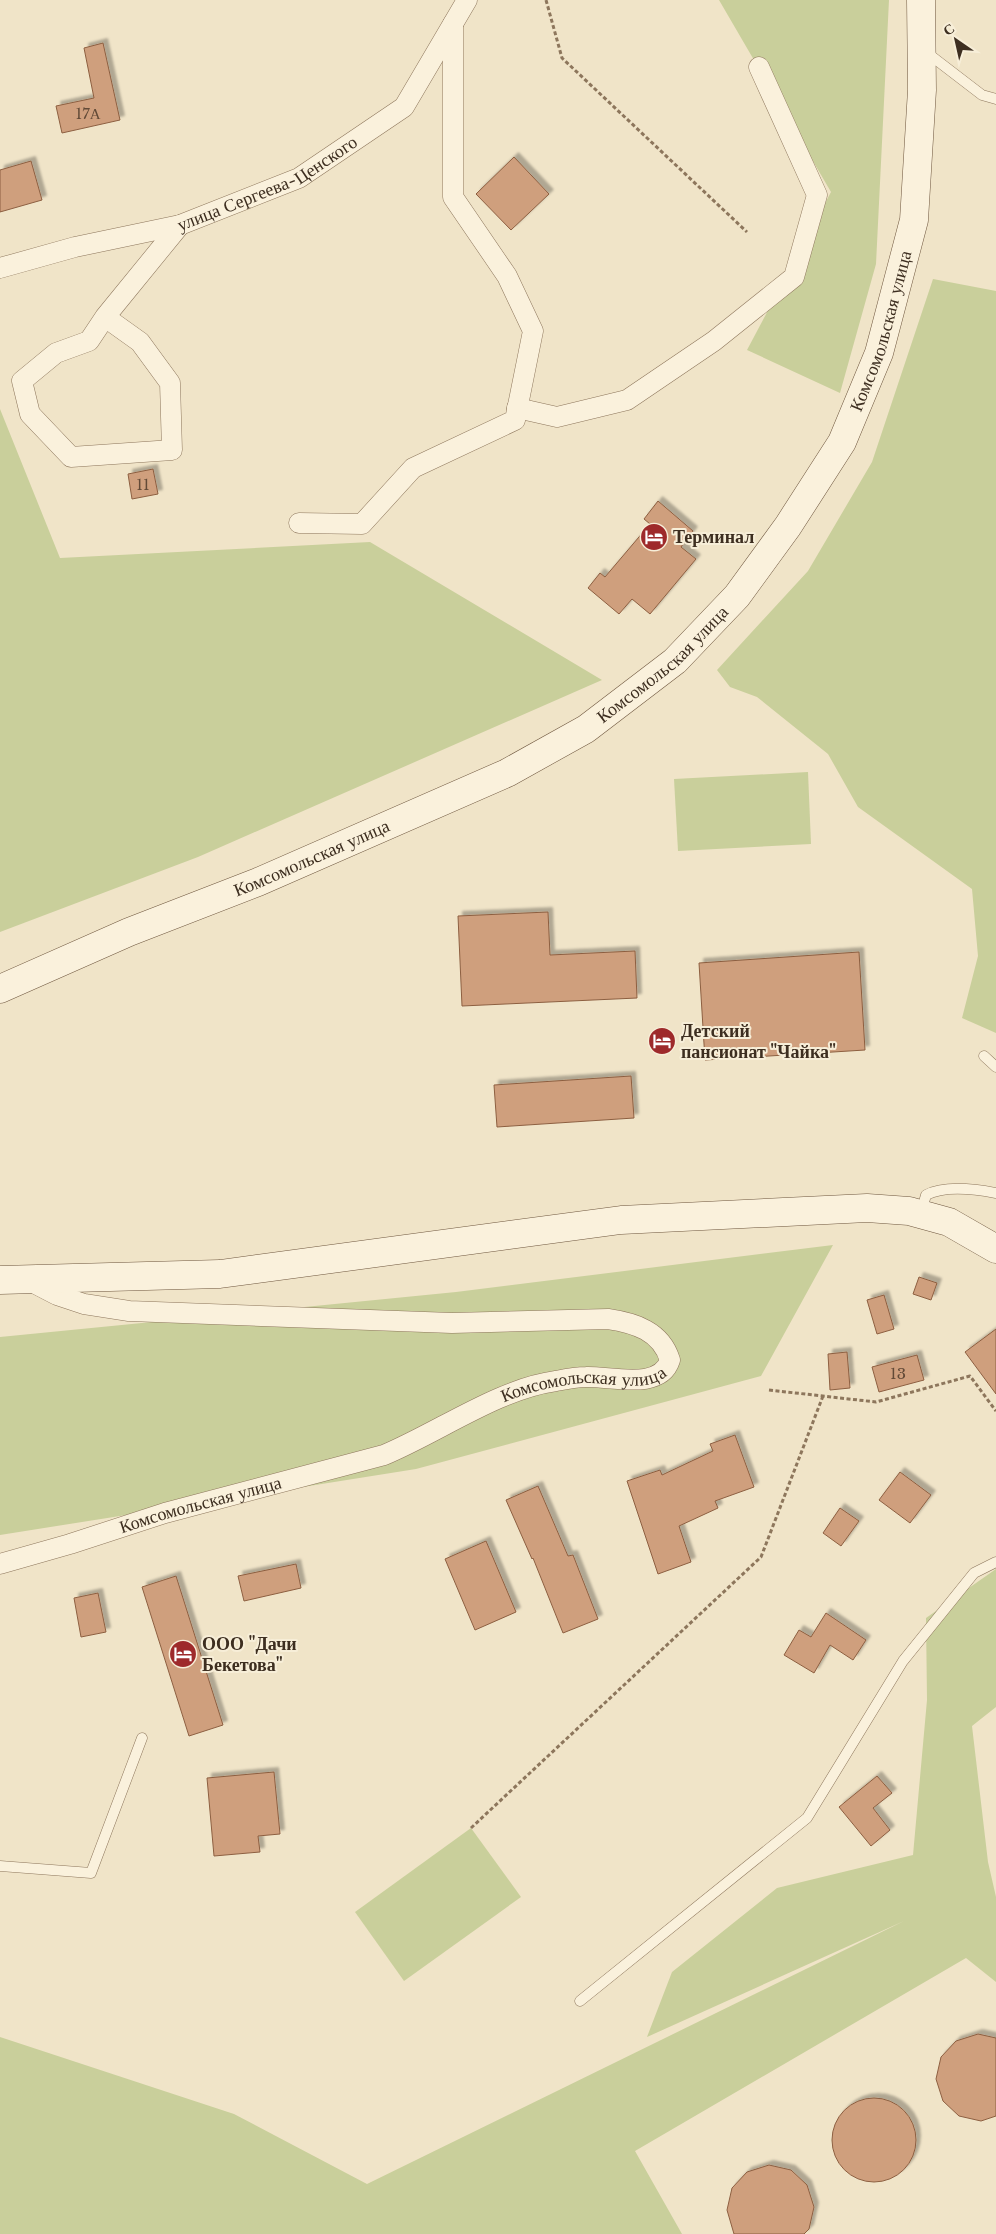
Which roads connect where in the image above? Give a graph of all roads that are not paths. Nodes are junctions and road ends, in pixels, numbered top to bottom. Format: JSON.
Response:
{"nodes":[{"id":1,"x":467,"y":0,"type":"edge"},
{"id":2,"x":921,"y":0,"type":"edge"},
{"id":3,"x":453,"y":24,"type":"junction"},
{"id":4,"x":922,"y":48,"type":"junction"},
{"id":5,"x":759,"y":67,"type":"dead end"},
{"id":6,"x":996,"y":99,"type":"edge"},
{"id":7,"x":180,"y":225,"type":"junction"},
{"id":8,"x":0,"y":268,"type":"edge"},
{"id":9,"x":106,"y":317,"type":"junction"},
{"id":10,"x":517,"y":408,"type":"junction"},
{"id":11,"x":298,"y":523,"type":"dead end"},
{"id":12,"x":0,"y":989,"type":"edge"},
{"id":13,"x":984,"y":1056,"type":"dead end"},
{"id":14,"x":996,"y":1067,"type":"edge"},
{"id":15,"x":996,"y":1193,"type":"edge"},
{"id":16,"x":921,"y":1214,"type":"junction"},
{"id":17,"x":996,"y":1249,"type":"edge"},
{"id":18,"x":13,"y":1280,"type":"edge"},
{"id":19,"x":996,"y":1562,"type":"edge"},
{"id":20,"x":0,"y":1564,"type":"edge"},
{"id":21,"x":142,"y":1738,"type":"dead end"},
{"id":22,"x":0,"y":1866,"type":"edge"},
{"id":23,"x":580,"y":2001,"type":"dead end"}],
"edges":[{"from":1,"to":3,"type":"street","name":"улица Сергеева-Ценского"},
{"from":2,"to":4,"type":"main road","name":"Комсомольская улица"},
{"from":3,"to":7,"type":"street","name":"улица Сергеева-Ценского"},
{"from":3,"to":10,"type":"street"},
{"from":4,"to":6,"type":"lane"},
{"from":4,"to":12,"type":"main road","name":"Комсомольская улица"},
{"from":5,"to":10,"type":"street"},
{"from":7,"to":8,"type":"street","name":"улица Сергеева-Ценского"},
{"from":7,"to":9,"type":"street"},
{"from":9,"to":9,"type":"street"},
{"from":10,"to":11,"type":"street"},
{"from":13,"to":14,"type":"lane"},
{"from":15,"to":16,"type":"lane"},
{"from":16,"to":17,"type":"main road","name":"Комсомольская улица"},
{"from":16,"to":18,"type":"main road","name":"Комсомольская улица"},
{"from":18,"to":20,"type":"street","name":"Комсомольская улица"},
{"from":19,"to":23,"type":"lane"},
{"from":21,"to":22,"type":"lane"}]}
